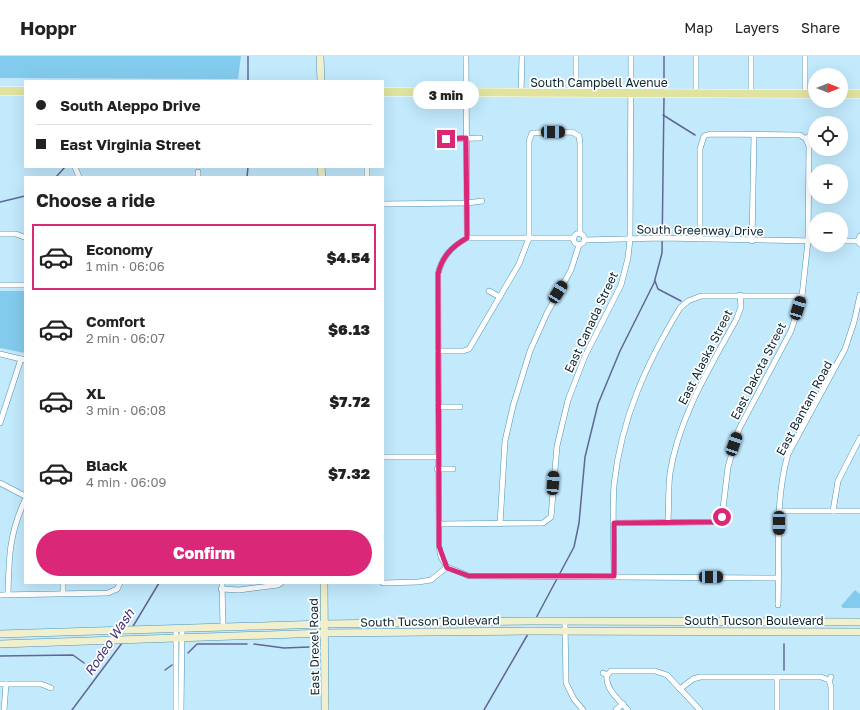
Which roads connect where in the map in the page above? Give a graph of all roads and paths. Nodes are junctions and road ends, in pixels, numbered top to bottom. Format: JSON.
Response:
{"nodes":[{"id":1,"x":320,"y":56,"type":"edge"},
{"id":2,"x":466,"y":56,"type":"edge"},
{"id":3,"x":522,"y":56,"type":"edge"},
{"id":4,"x":576,"y":56,"type":"edge"},
{"id":5,"x":631,"y":56,"type":"edge"},
{"id":6,"x":696,"y":56,"type":"edge"},
{"id":7,"x":751,"y":56,"type":"edge"},
{"id":8,"x":805,"y":56,"type":"edge"},
{"id":9,"x":320,"y":80,"type":"edge"},
{"id":10,"x":0,"y":91,"type":"edge"},
{"id":11,"x":24,"y":91,"type":"edge"},
{"id":12,"x":384,"y":92,"type":"edge"},
{"id":13,"x":466,"y":93,"type":"junction"},
{"id":14,"x":521,"y":94,"type":"junction"},
{"id":15,"x":576,"y":94,"type":"junction"},
{"id":16,"x":631,"y":94,"type":"junction"},
{"id":17,"x":696,"y":94,"type":"junction"},
{"id":18,"x":751,"y":94,"type":"junction"},
{"id":19,"x":804,"y":94,"type":"junction"},
{"id":20,"x":808,"y":94,"type":"edge"},
{"id":21,"x":848,"y":94,"type":"edge"},
{"id":22,"x":860,"y":94,"type":"edge"},
{"id":23,"x":754,"y":134,"type":"junction"},
{"id":24,"x":466,"y":138,"type":"junction"},
{"id":25,"x":480,"y":138,"type":"dead end"},
{"id":26,"x":438,"y":142,"type":"dead end"},
{"id":27,"x":482,"y":202,"type":"dead end"},
{"id":28,"x":467,"y":203,"type":"junction"},
{"id":29,"x":384,"y":204,"type":"edge"},
{"id":30,"x":808,"y":212,"type":"edge"},
{"id":31,"x":0,"y":234,"type":"edge"},
{"id":32,"x":580,"y":234,"type":"junction"},
{"id":33,"x":24,"y":238,"type":"edge"},
{"id":34,"x":467,"y":238,"type":"junction"},
{"id":35,"x":529,"y":238,"type":"junction"},
{"id":36,"x":574,"y":238,"type":"junction"},
{"id":37,"x":630,"y":239,"type":"junction"},
{"id":38,"x":700,"y":239,"type":"junction"},
{"id":39,"x":584,"y":240,"type":"junction"},
{"id":40,"x":859,"y":240,"type":"edge"},
{"id":41,"x":752,"y":241,"type":"junction"},
{"id":42,"x":808,"y":241,"type":"joint"},
{"id":43,"x":848,"y":241,"type":"edge"},
{"id":44,"x":579,"y":245,"type":"junction"},
{"id":45,"x":24,"y":284,"type":"edge"},
{"id":46,"x":0,"y":285,"type":"edge"},
{"id":47,"x":489,"y":291,"type":"dead end"},
{"id":48,"x":860,"y":294,"type":"edge"},
{"id":49,"x":740,"y":295,"type":"junction"},
{"id":50,"x":802,"y":296,"type":"junction"},
{"id":51,"x":500,"y":297,"type":"junction"},
{"id":52,"x":438,"y":351,"type":"junction"},
{"id":53,"x":0,"y":354,"type":"edge"},
{"id":54,"x":23,"y":359,"type":"edge"},
{"id":55,"x":460,"y":407,"type":"dead end"},
{"id":56,"x":438,"y":408,"type":"junction"},
{"id":57,"x":1,"y":420,"type":"edge"},
{"id":58,"x":860,"y":438,"type":"edge"},
{"id":59,"x":854,"y":450,"type":"junction"},
{"id":60,"x":860,"y":453,"type":"edge"},
{"id":61,"x":384,"y":457,"type":"edge"},
{"id":62,"x":437,"y":457,"type":"junction"},
{"id":63,"x":437,"y":469,"type":"junction"},
{"id":64,"x":453,"y":469,"type":"dead end"},
{"id":65,"x":0,"y":483,"type":"edge"},
{"id":66,"x":24,"y":495,"type":"edge"},
{"id":67,"x":24,"y":502,"type":"edge"},
{"id":68,"x":779,"y":511,"type":"junction"},
{"id":69,"x":833,"y":511,"type":"junction"},
{"id":70,"x":860,"y":511,"type":"edge"},
{"id":71,"x":668,"y":521,"type":"junction"},
{"id":72,"x":614,"y":523,"type":"junction"},
{"id":73,"x":439,"y":524,"type":"junction"},
{"id":74,"x":500,"y":524,"type":"junction"},
{"id":75,"x":447,"y":568,"type":"junction"},
{"id":76,"x":614,"y":576,"type":"junction"},
{"id":77,"x":778,"y":578,"type":"junction"},
{"id":78,"x":384,"y":583,"type":"edge"},
{"id":79,"x":63,"y":584,"type":"edge"},
{"id":80,"x":120,"y":584,"type":"edge"},
{"id":81,"x":282,"y":584,"type":"edge"},
{"id":82,"x":324,"y":584,"type":"edge"},
{"id":83,"x":222,"y":586,"type":"edge"},
{"id":84,"x":63,"y":593,"type":"junction"},
{"id":85,"x":8,"y":594,"type":"junction"},
{"id":86,"x":0,"y":595,"type":"edge"},
{"id":87,"x":778,"y":605,"type":"dead end"},
{"id":88,"x":565,"y":621,"type":"junction"},
{"id":89,"x":860,"y":622,"type":"edge"},
{"id":90,"x":324,"y":624,"type":"junction"},
{"id":91,"x":223,"y":626,"type":"junction"},
{"id":92,"x":179,"y":629,"type":"junction"},
{"id":93,"x":565,"y":630,"type":"junction"},
{"id":94,"x":860,"y":632,"type":"edge"},
{"id":95,"x":324,"y":633,"type":"junction"},
{"id":96,"x":0,"y":634,"type":"edge"},
{"id":97,"x":179,"y":638,"type":"junction"},
{"id":98,"x":0,"y":644,"type":"edge"},
{"id":99,"x":777,"y":678,"type":"junction"},
{"id":100,"x":3,"y":684,"type":"edge"},
{"id":101,"x":51,"y":688,"type":"dead end"},
{"id":102,"x":680,"y":689,"type":"junction"},
{"id":103,"x":623,"y":704,"type":"junction"},
{"id":104,"x":4,"y":710,"type":"edge"},
{"id":105,"x":176,"y":710,"type":"edge"},
{"id":106,"x":181,"y":710,"type":"edge"},
{"id":107,"x":325,"y":710,"type":"edge"},
{"id":108,"x":583,"y":710,"type":"edge"},
{"id":109,"x":616,"y":710,"type":"edge"},
{"id":110,"x":628,"y":710,"type":"edge"},
{"id":111,"x":700,"y":710,"type":"edge"},
{"id":112,"x":777,"y":710,"type":"edge"},
{"id":113,"x":831,"y":710,"type":"edge"}],
"edges":[{"from":1,"to":9,"type":"main road"},
{"from":2,"to":13,"type":"street"},
{"from":3,"to":14,"type":"street"},
{"from":4,"to":15,"type":"street"},
{"from":5,"to":16,"type":"street","name":"East Canada Street"},
{"from":6,"to":17,"type":"street"},
{"from":7,"to":18,"type":"street"},
{"from":8,"to":19,"type":"street"},
{"from":10,"to":11,"type":"main road"},
{"from":12,"to":13,"type":"main road","name":"South Campbell Avenue"},
{"from":13,"to":14,"type":"main road","name":"South Campbell Avenue"},
{"from":13,"to":24,"type":"street"},
{"from":14,"to":15,"type":"main road","name":"South Campbell Avenue"},
{"from":15,"to":16,"type":"main road","name":"South Campbell Avenue"},
{"from":16,"to":17,"type":"main road","name":"South Campbell Avenue"},
{"from":16,"to":37,"type":"street","name":"East Canada Street"},
{"from":17,"to":18,"type":"main road","name":"South Campbell Avenue"},
{"from":18,"to":19,"type":"main road","name":"South Campbell Avenue"},
{"from":19,"to":20,"type":"main road","name":"South Campbell Avenue"},
{"from":21,"to":22,"type":"main road"},
{"from":23,"to":30,"type":"street","name":"East Dakota Street"},
{"from":23,"to":38,"type":"street"},
{"from":23,"to":41,"type":"street"},
{"from":24,"to":25,"type":"street"},
{"from":24,"to":26,"type":"street"},
{"from":24,"to":28,"type":"street"},
{"from":27,"to":28,"type":"street"},
{"from":28,"to":29,"type":"street"},
{"from":28,"to":34,"type":"street"},
{"from":31,"to":33,"type":"street"},
{"from":32,"to":35,"type":"street"},
{"from":32,"to":36,"type":"street"},
{"from":32,"to":39,"type":"street"},
{"from":34,"to":35,"type":"street"},
{"from":34,"to":52,"type":"street"},
{"from":35,"to":36,"type":"street"},
{"from":35,"to":51,"type":"street"},
{"from":36,"to":44,"type":"street"},
{"from":37,"to":38,"type":"street","name":"South Greenway Drive"},
{"from":37,"to":39,"type":"street","name":"South Greenway Drive"},
{"from":37,"to":74,"type":"street","name":"East Canada Street"},
{"from":38,"to":41,"type":"street","name":"South Greenway Drive"},
{"from":39,"to":44,"type":"street"},
{"from":40,"to":43,"type":"street"},
{"from":41,"to":42,"type":"street","name":"South Greenway Drive"},
{"from":42,"to":50,"type":"street","name":"East Dakota Street"},
{"from":44,"to":74,"type":"street"},
{"from":45,"to":46,"type":"street"},
{"from":47,"to":51,"type":"street"},
{"from":48,"to":68,"type":"street","name":"East Bantam Road"},
{"from":49,"to":50,"type":"street"},
{"from":49,"to":71,"type":"street","name":"East Alaska Street"},
{"from":49,"to":72,"type":"street"},
{"from":50,"to":71,"type":"street","name":"East Dakota Street"},
{"from":51,"to":52,"type":"street"},
{"from":52,"to":56,"type":"street"},
{"from":53,"to":54,"type":"street"},
{"from":54,"to":57,"type":"street"},
{"from":55,"to":56,"type":"street"},
{"from":56,"to":62,"type":"street"},
{"from":58,"to":59,"type":"street"},
{"from":59,"to":60,"type":"street"},
{"from":59,"to":69,"type":"street"},
{"from":61,"to":62,"type":"street"},
{"from":62,"to":63,"type":"street"},
{"from":63,"to":64,"type":"street"},
{"from":63,"to":73,"type":"street"},
{"from":65,"to":66,"type":"street"},
{"from":67,"to":85,"type":"street"},
{"from":68,"to":69,"type":"street"},
{"from":68,"to":77,"type":"street","name":"East Bantam Road"},
{"from":69,"to":70,"type":"street"},
{"from":71,"to":72,"type":"street"},
{"from":72,"to":76,"type":"street"},
{"from":73,"to":74,"type":"street"},
{"from":73,"to":75,"type":"street"},
{"from":75,"to":76,"type":"street"},
{"from":75,"to":78,"type":"street"},
{"from":76,"to":77,"type":"street"},
{"from":77,"to":87,"type":"street","name":"East Bantam Road"},
{"from":79,"to":84,"type":"street"},
{"from":80,"to":84,"type":"street"},
{"from":81,"to":83,"type":"street"},
{"from":82,"to":90,"type":"main road","name":"East Drexel Road"},
{"from":83,"to":91,"type":"street"},
{"from":84,"to":85,"type":"street"},
{"from":85,"to":86,"type":"street"},
{"from":88,"to":89,"type":"main road","name":"South Tucson Boulevard"},
{"from":88,"to":90,"type":"main road","name":"South Tucson Boulevard"},
{"from":88,"to":93,"type":"street"},
{"from":90,"to":91,"type":"main road","name":"South Tucson Boulevard"},
{"from":90,"to":95,"type":"main road","name":"East Drexel Road"},
{"from":91,"to":92,"type":"main road","name":"South Tucson Boulevard"},
{"from":92,"to":96,"type":"main road","name":"South Tucson Boulevard"},
{"from":92,"to":97,"type":"street"},
{"from":93,"to":94,"type":"main road","name":"South Tucson Boulevard"},
{"from":93,"to":95,"type":"main road","name":"South Tucson Boulevard"},
{"from":93,"to":108,"type":"street"},
{"from":95,"to":97,"type":"main road","name":"South Tucson Boulevard"},
{"from":95,"to":107,"type":"main road","name":"East Drexel Road"},
{"from":97,"to":98,"type":"main road","name":"South Tucson Boulevard"},
{"from":97,"to":105,"type":"street"},
{"from":97,"to":106,"type":"street"},
{"from":99,"to":102,"type":"street"},
{"from":99,"to":112,"type":"street"},
{"from":99,"to":113,"type":"street"},
{"from":100,"to":101,"type":"street"},
{"from":100,"to":104,"type":"street"},
{"from":102,"to":103,"type":"street"},
{"from":102,"to":111,"type":"street"},
{"from":103,"to":109,"type":"street"},
{"from":103,"to":110,"type":"street"}]}
